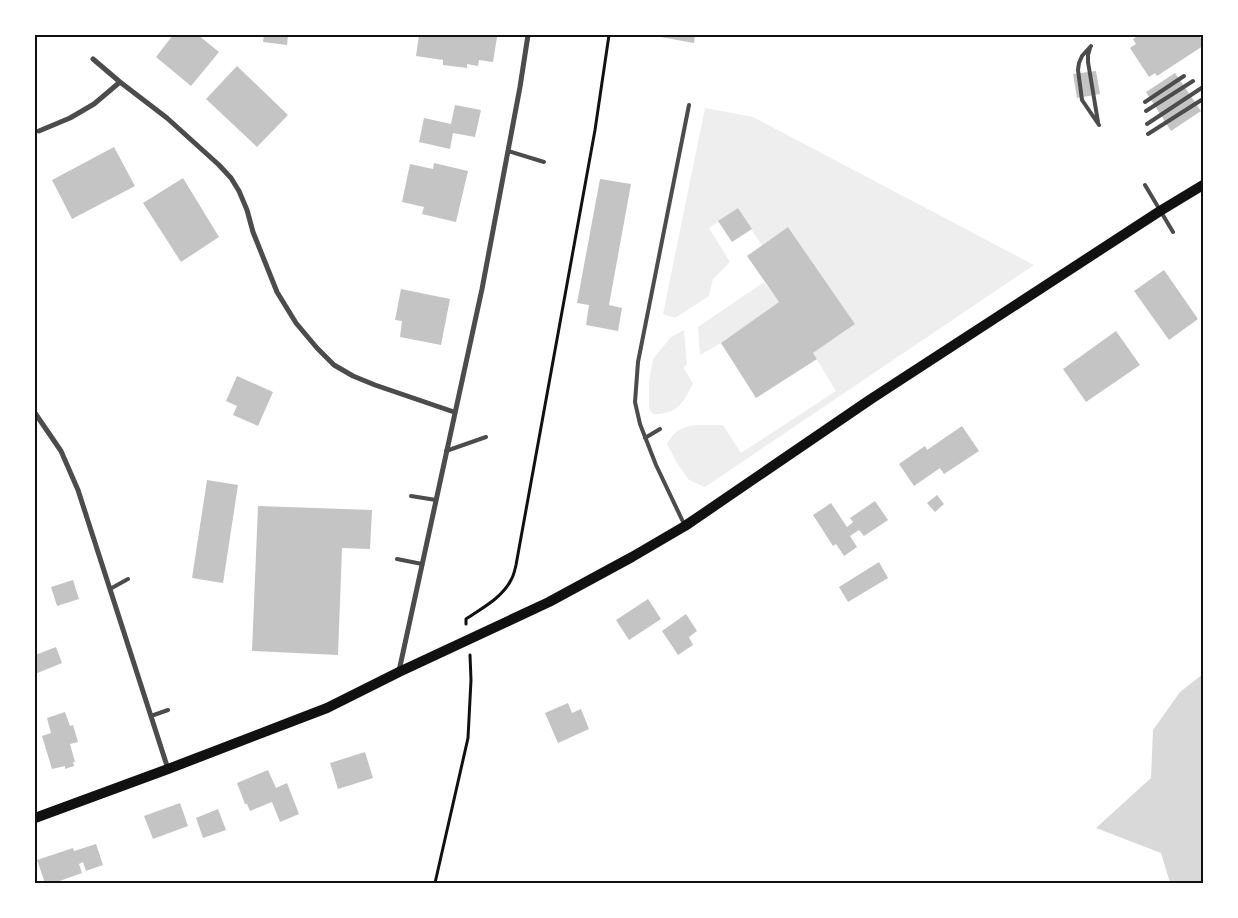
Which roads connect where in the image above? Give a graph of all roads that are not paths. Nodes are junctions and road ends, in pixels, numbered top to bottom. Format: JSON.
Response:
{"nodes":[{"id":1,"x":528,"y":35,"type":"edge"},
{"id":2,"x":1091,"y":46,"type":"joint"},
{"id":3,"x":93,"y":58,"type":"dead end"},
{"id":4,"x":1184,"y":76,"type":"dead end"},
{"id":5,"x":1193,"y":81,"type":"dead end"},
{"id":6,"x":120,"y":82,"type":"junction"},
{"id":7,"x":1203,"y":87,"type":"edge"},
{"id":8,"x":1203,"y":99,"type":"edge"},
{"id":9,"x":1145,"y":102,"type":"dead end"},
{"id":10,"x":689,"y":105,"type":"dead end"},
{"id":11,"x":1146,"y":111,"type":"dead end"},
{"id":12,"x":1147,"y":124,"type":"dead end"},
{"id":13,"x":40,"y":131,"type":"dead end"},
{"id":14,"x":1148,"y":134,"type":"dead end"},
{"id":15,"x":508,"y":151,"type":"junction"},
{"id":16,"x":544,"y":162,"type":"dead end"},
{"id":17,"x":1145,"y":185,"type":"dead end"},
{"id":18,"x":1203,"y":185,"type":"edge"},
{"id":19,"x":1160,"y":211,"type":"junction"},
{"id":20,"x":1173,"y":232,"type":"dead end"},
{"id":21,"x":35,"y":412,"type":"edge"},
{"id":22,"x":454,"y":412,"type":"junction"},
{"id":23,"x":660,"y":429,"type":"dead end"},
{"id":24,"x":486,"y":437,"type":"dead end"},
{"id":25,"x":645,"y":438,"type":"junction"},
{"id":26,"x":446,"y":451,"type":"junction"},
{"id":27,"x":412,"y":496,"type":"dead end"},
{"id":28,"x":436,"y":500,"type":"junction"},
{"id":29,"x":686,"y":526,"type":"junction"},
{"id":30,"x":397,"y":559,"type":"dead end"},
{"id":31,"x":422,"y":564,"type":"junction"},
{"id":32,"x":128,"y":579,"type":"dead end"},
{"id":33,"x":110,"y":588,"type":"junction"},
{"id":34,"x":399,"y":672,"type":"junction"},
{"id":35,"x":168,"y":710,"type":"dead end"},
{"id":36,"x":151,"y":716,"type":"junction"},
{"id":37,"x":168,"y":769,"type":"junction"},
{"id":38,"x":35,"y":818,"type":"edge"}],
"edges":[{"from":1,"to":15,"type":"street"},
{"from":2,"to":2,"type":"lane"},
{"from":3,"to":6,"type":"street"},
{"from":4,"to":9,"type":"lane"},
{"from":5,"to":11,"type":"lane"},
{"from":6,"to":13,"type":"street"},
{"from":6,"to":22,"type":"street"},
{"from":7,"to":12,"type":"lane"},
{"from":8,"to":14,"type":"lane"},
{"from":10,"to":25,"type":"lane"},
{"from":15,"to":16,"type":"lane"},
{"from":15,"to":22,"type":"street"},
{"from":17,"to":19,"type":"lane"},
{"from":18,"to":19,"type":"main road"},
{"from":19,"to":20,"type":"lane"},
{"from":19,"to":29,"type":"main road"},
{"from":21,"to":33,"type":"street"},
{"from":22,"to":26,"type":"street"},
{"from":23,"to":25,"type":"lane"},
{"from":24,"to":26,"type":"lane"},
{"from":25,"to":29,"type":"lane"},
{"from":26,"to":28,"type":"street"},
{"from":27,"to":28,"type":"lane"},
{"from":28,"to":31,"type":"street"},
{"from":29,"to":34,"type":"main road"},
{"from":30,"to":31,"type":"lane"},
{"from":31,"to":34,"type":"street"},
{"from":32,"to":33,"type":"lane"},
{"from":33,"to":36,"type":"street"},
{"from":34,"to":37,"type":"main road"},
{"from":35,"to":36,"type":"lane"},
{"from":36,"to":37,"type":"street"},
{"from":37,"to":38,"type":"main road"}]}
